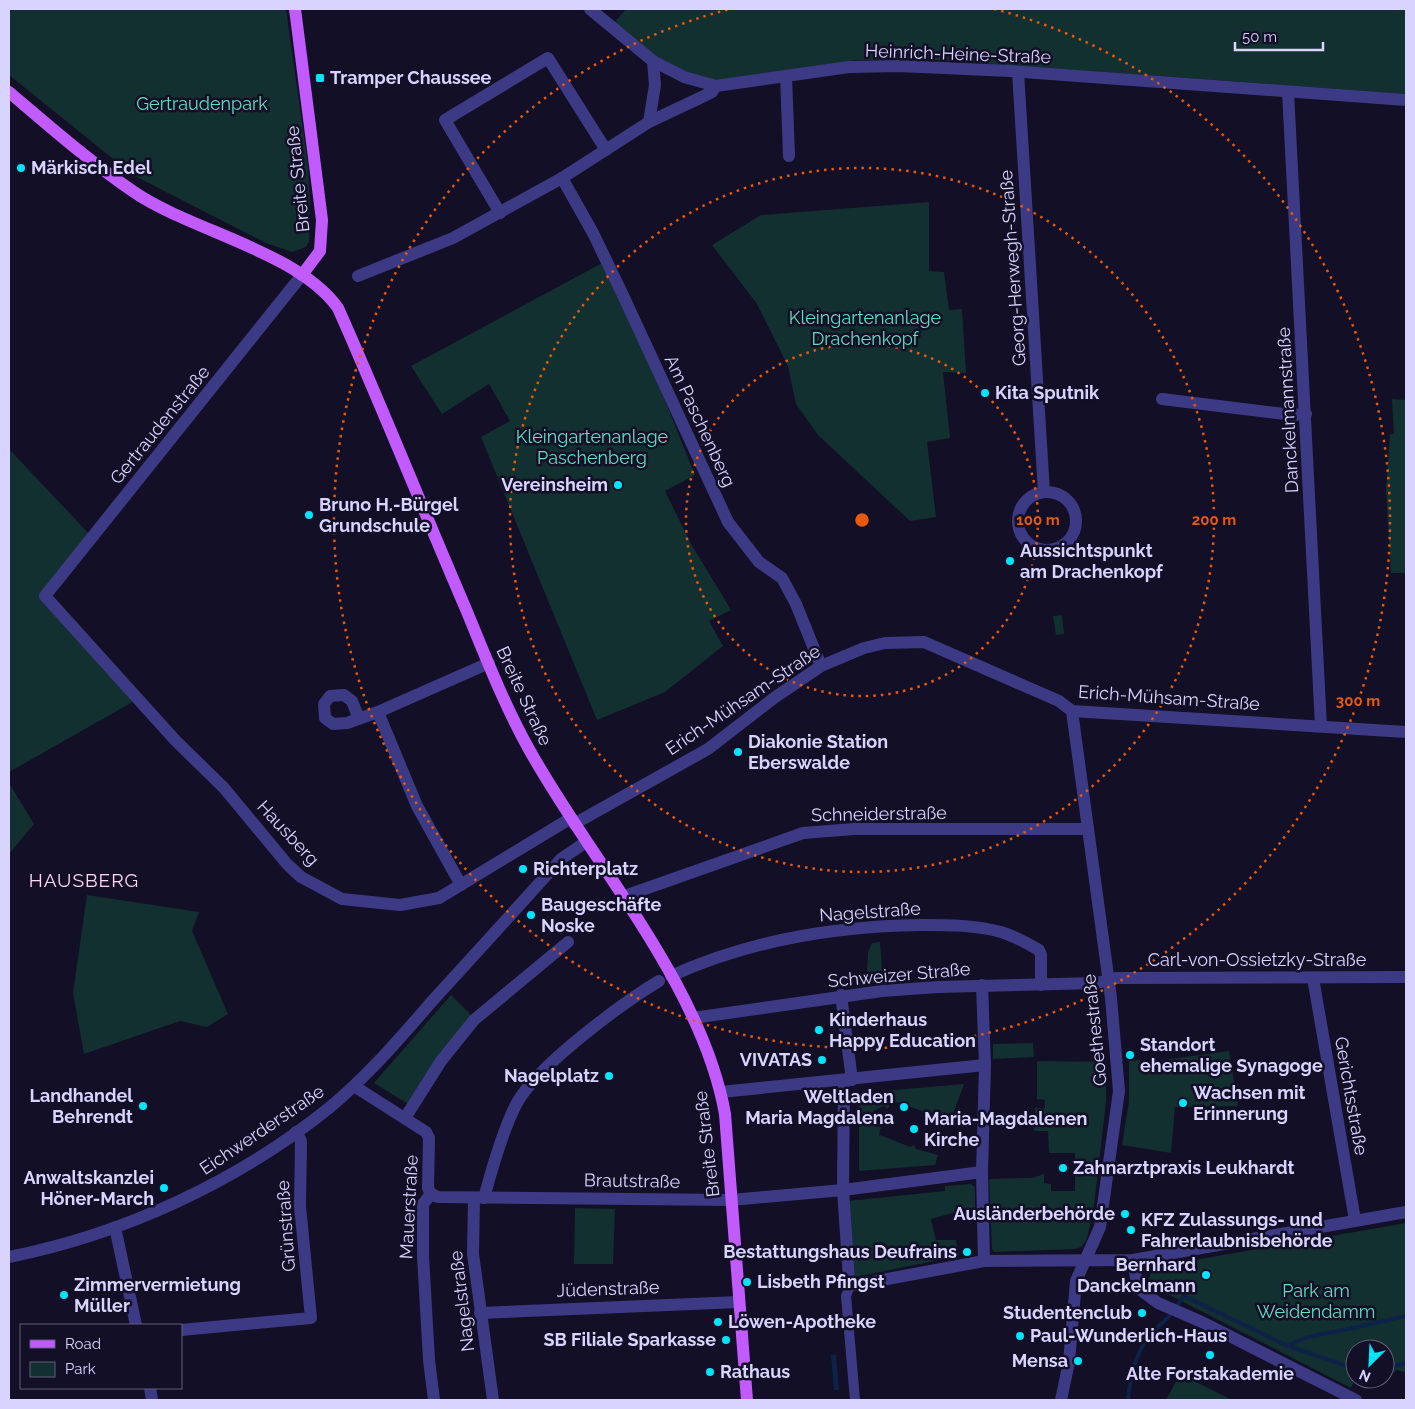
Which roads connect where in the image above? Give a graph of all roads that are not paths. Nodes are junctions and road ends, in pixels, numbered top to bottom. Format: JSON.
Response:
{"nodes":[{"id":1,"x":295,"y":9,"type":"edge"},
{"id":2,"x":590,"y":9,"type":"edge"},
{"id":3,"x":653,"y":60,"type":"junction"},
{"id":4,"x":1018,"y":72,"type":"junction"},
{"id":5,"x":786,"y":76,"type":"junction"},
{"id":6,"x":716,"y":86,"type":"junction"},
{"id":7,"x":9,"y":92,"type":"edge"},
{"id":8,"x":1288,"y":92,"type":"junction"},
{"id":9,"x":1406,"y":100,"type":"edge"},
{"id":10,"x":649,"y":122,"type":"junction"},
{"id":11,"x":606,"y":150,"type":"junction"},
{"id":12,"x":789,"y":156,"type":"dead end"},
{"id":13,"x":562,"y":178,"type":"junction"},
{"id":14,"x":500,"y":212,"type":"junction"},
{"id":15,"x":302,"y":275,"type":"junction"},
{"id":16,"x":358,"y":276,"type":"dead end"},
{"id":17,"x":1162,"y":399,"type":"dead end"},
{"id":18,"x":1306,"y":414,"type":"junction"},
{"id":19,"x":1044,"y":492,"type":"junction"},
{"id":20,"x":45,"y":596,"type":"joint"},
{"id":21,"x":489,"y":663,"type":"junction"},
{"id":22,"x":821,"y":666,"type":"junction"},
{"id":23,"x":1072,"y":711,"type":"junction"},
{"id":24,"x":378,"y":712,"type":"junction"},
{"id":25,"x":359,"y":719,"type":"dead end"},
{"id":26,"x":1320,"y":726,"type":"junction"},
{"id":27,"x":1406,"y":732,"type":"edge"},
{"id":28,"x":572,"y":821,"type":"junction"},
{"id":29,"x":1088,"y":829,"type":"junction"},
{"id":30,"x":586,"y":842,"type":"junction"},
{"id":31,"x":461,"y":885,"type":"junction"},
{"id":32,"x":622,"y":896,"type":"junction"},
{"id":33,"x":568,"y":942,"type":"dead end"},
{"id":34,"x":1406,"y":976,"type":"edge"},
{"id":35,"x":665,"y":978,"type":"junction"},
{"id":36,"x":1313,"y":978,"type":"junction"},
{"id":37,"x":1108,"y":980,"type":"junction"},
{"id":38,"x":1040,"y":984,"type":"junction"},
{"id":39,"x":982,"y":985,"type":"junction"},
{"id":40,"x":841,"y":995,"type":"junction"},
{"id":41,"x":694,"y":1018,"type":"junction"},
{"id":42,"x":985,"y":1065,"type":"junction"},
{"id":43,"x":848,"y":1080,"type":"junction"},
{"id":44,"x":354,"y":1086,"type":"junction"},
{"id":45,"x":721,"y":1092,"type":"junction"},
{"id":46,"x":404,"y":1118,"type":"junction"},
{"id":47,"x":296,"y":1132,"type":"junction"},
{"id":48,"x":982,"y":1172,"type":"junction"},
{"id":49,"x":843,"y":1190,"type":"junction"},
{"id":50,"x":431,"y":1194,"type":"junction"},
{"id":51,"x":479,"y":1198,"type":"junction"},
{"id":52,"x":731,"y":1200,"type":"junction"},
{"id":53,"x":1406,"y":1212,"type":"edge"},
{"id":54,"x":1356,"y":1220,"type":"junction"},
{"id":55,"x":115,"y":1227,"type":"junction"},
{"id":56,"x":9,"y":1257,"type":"edge"},
{"id":57,"x":1086,"y":1260,"type":"junction"},
{"id":58,"x":1133,"y":1260,"type":"junction"},
{"id":59,"x":984,"y":1261,"type":"junction"},
{"id":60,"x":851,"y":1283,"type":"junction"},
{"id":61,"x":739,"y":1302,"type":"junction"},
{"id":62,"x":480,"y":1313,"type":"junction"},
{"id":63,"x":136,"y":1324,"type":"edge"},
{"id":64,"x":182,"y":1330,"type":"edge"},
{"id":65,"x":434,"y":1400,"type":"edge"},
{"id":66,"x":493,"y":1400,"type":"edge"},
{"id":67,"x":747,"y":1400,"type":"edge"},
{"id":68,"x":855,"y":1400,"type":"edge"},
{"id":69,"x":1061,"y":1400,"type":"edge"},
{"id":70,"x":1356,"y":1400,"type":"edge"}],
"edges":[{"from":1,"to":15,"type":"main road","name":"Breite Straße"},
{"from":2,"to":3,"type":"street","name":"Heinrich-Heine-Straße"},
{"from":3,"to":6,"type":"street","name":"Heinrich-Heine-Straße"},
{"from":3,"to":10,"type":"street"},
{"from":4,"to":5,"type":"street","name":"Heinrich-Heine-Straße"},
{"from":4,"to":8,"type":"street","name":"Heinrich-Heine-Straße"},
{"from":4,"to":19,"type":"street","name":"Georg-Herwegh-Straße"},
{"from":5,"to":6,"type":"street","name":"Heinrich-Heine-Straße"},
{"from":5,"to":12,"type":"street"},
{"from":6,"to":10,"type":"street"},
{"from":7,"to":15,"type":"main road"},
{"from":8,"to":9,"type":"street","name":"Heinrich-Heine-Straße"},
{"from":8,"to":18,"type":"street","name":"Danckelmannstraße"},
{"from":10,"to":11,"type":"street"},
{"from":11,"to":13,"type":"street"},
{"from":11,"to":14,"type":"street"},
{"from":13,"to":14,"type":"street"},
{"from":13,"to":22,"type":"street","name":"Am Paschenberg"},
{"from":14,"to":16,"type":"street"},
{"from":15,"to":20,"type":"street","name":"Gertraudenstraße"},
{"from":15,"to":21,"type":"main road","name":"Breite Straße"},
{"from":17,"to":18,"type":"street"},
{"from":18,"to":26,"type":"street","name":"Danckelmannstraße"},
{"from":19,"to":19,"type":"street"},
{"from":20,"to":31,"type":"street","name":"Hausberg"},
{"from":21,"to":24,"type":"street"},
{"from":21,"to":28,"type":"main road","name":"Breite Straße"},
{"from":22,"to":23,"type":"street","name":"Erich-Mühsam-Straße"},
{"from":22,"to":28,"type":"street","name":"Erich-Mühsam-Straße"},
{"from":23,"to":26,"type":"street","name":"Erich-Mühsam-Straße"},
{"from":23,"to":29,"type":"street","name":"Goethestraße"},
{"from":24,"to":25,"type":"street"},
{"from":24,"to":31,"type":"street"},
{"from":26,"to":27,"type":"street","name":"Erich-Mühsam-Straße"},
{"from":28,"to":30,"type":"main road","name":"Breite Straße"},
{"from":28,"to":31,"type":"street","name":"Hausberg"},
{"from":29,"to":32,"type":"street","name":"Schneiderstraße"},
{"from":29,"to":37,"type":"street","name":"Goethestraße"},
{"from":30,"to":32,"type":"main road","name":"Breite Straße"},
{"from":30,"to":44,"type":"street","name":"Eichwerderstraße"},
{"from":32,"to":35,"type":"main road","name":"Breite Straße"},
{"from":33,"to":46,"type":"street"},
{"from":34,"to":36,"type":"street","name":"Carl-von-Ossietzky-Straße"},
{"from":35,"to":38,"type":"street","name":"Nagelstraße"},
{"from":35,"to":41,"type":"main road","name":"Breite Straße"},
{"from":35,"to":51,"type":"street","name":"Nagelstraße"},
{"from":36,"to":37,"type":"street","name":"Carl-von-Ossietzky-Straße"},
{"from":36,"to":54,"type":"street","name":"Gerichtsstraße"},
{"from":37,"to":38,"type":"street","name":"Schweizer Straße"},
{"from":37,"to":57,"type":"street","name":"Goethestraße"},
{"from":38,"to":39,"type":"street","name":"Schweizer Straße"},
{"from":39,"to":40,"type":"street","name":"Schweizer Straße"},
{"from":39,"to":42,"type":"street"},
{"from":40,"to":41,"type":"street","name":"Schweizer Straße"},
{"from":40,"to":43,"type":"street"},
{"from":41,"to":45,"type":"main road","name":"Breite Straße"},
{"from":42,"to":43,"type":"street"},
{"from":42,"to":48,"type":"street"},
{"from":43,"to":45,"type":"street"},
{"from":43,"to":49,"type":"street"},
{"from":44,"to":46,"type":"street","name":"Mauerstraße"},
{"from":44,"to":47,"type":"street","name":"Eichwerderstraße"},
{"from":45,"to":52,"type":"main road","name":"Breite Straße"},
{"from":46,"to":50,"type":"street","name":"Mauerstraße"},
{"from":47,"to":55,"type":"street","name":"Eichwerderstraße"},
{"from":47,"to":64,"type":"street","name":"Grünstraße"},
{"from":48,"to":49,"type":"street","name":"Brautstraße"},
{"from":48,"to":59,"type":"street"},
{"from":49,"to":52,"type":"street","name":"Brautstraße"},
{"from":49,"to":60,"type":"street"},
{"from":50,"to":51,"type":"street","name":"Brautstraße"},
{"from":50,"to":65,"type":"street","name":"Mauerstraße"},
{"from":51,"to":52,"type":"street","name":"Brautstraße"},
{"from":51,"to":62,"type":"street","name":"Nagelstraße"},
{"from":52,"to":61,"type":"main road","name":"Breite Straße"},
{"from":53,"to":54,"type":"street"},
{"from":54,"to":58,"type":"street"},
{"from":55,"to":56,"type":"street","name":"Eichwerderstraße"},
{"from":55,"to":63,"type":"street"},
{"from":57,"to":58,"type":"street"},
{"from":57,"to":59,"type":"street"},
{"from":57,"to":69,"type":"street","name":"Goethestraße"},
{"from":58,"to":70,"type":"street"},
{"from":59,"to":60,"type":"street"},
{"from":60,"to":68,"type":"street"},
{"from":61,"to":62,"type":"street","name":"Jüdenstraße"},
{"from":61,"to":67,"type":"main road","name":"Breite Straße"},
{"from":62,"to":66,"type":"street","name":"Nagelstraße"}]}
